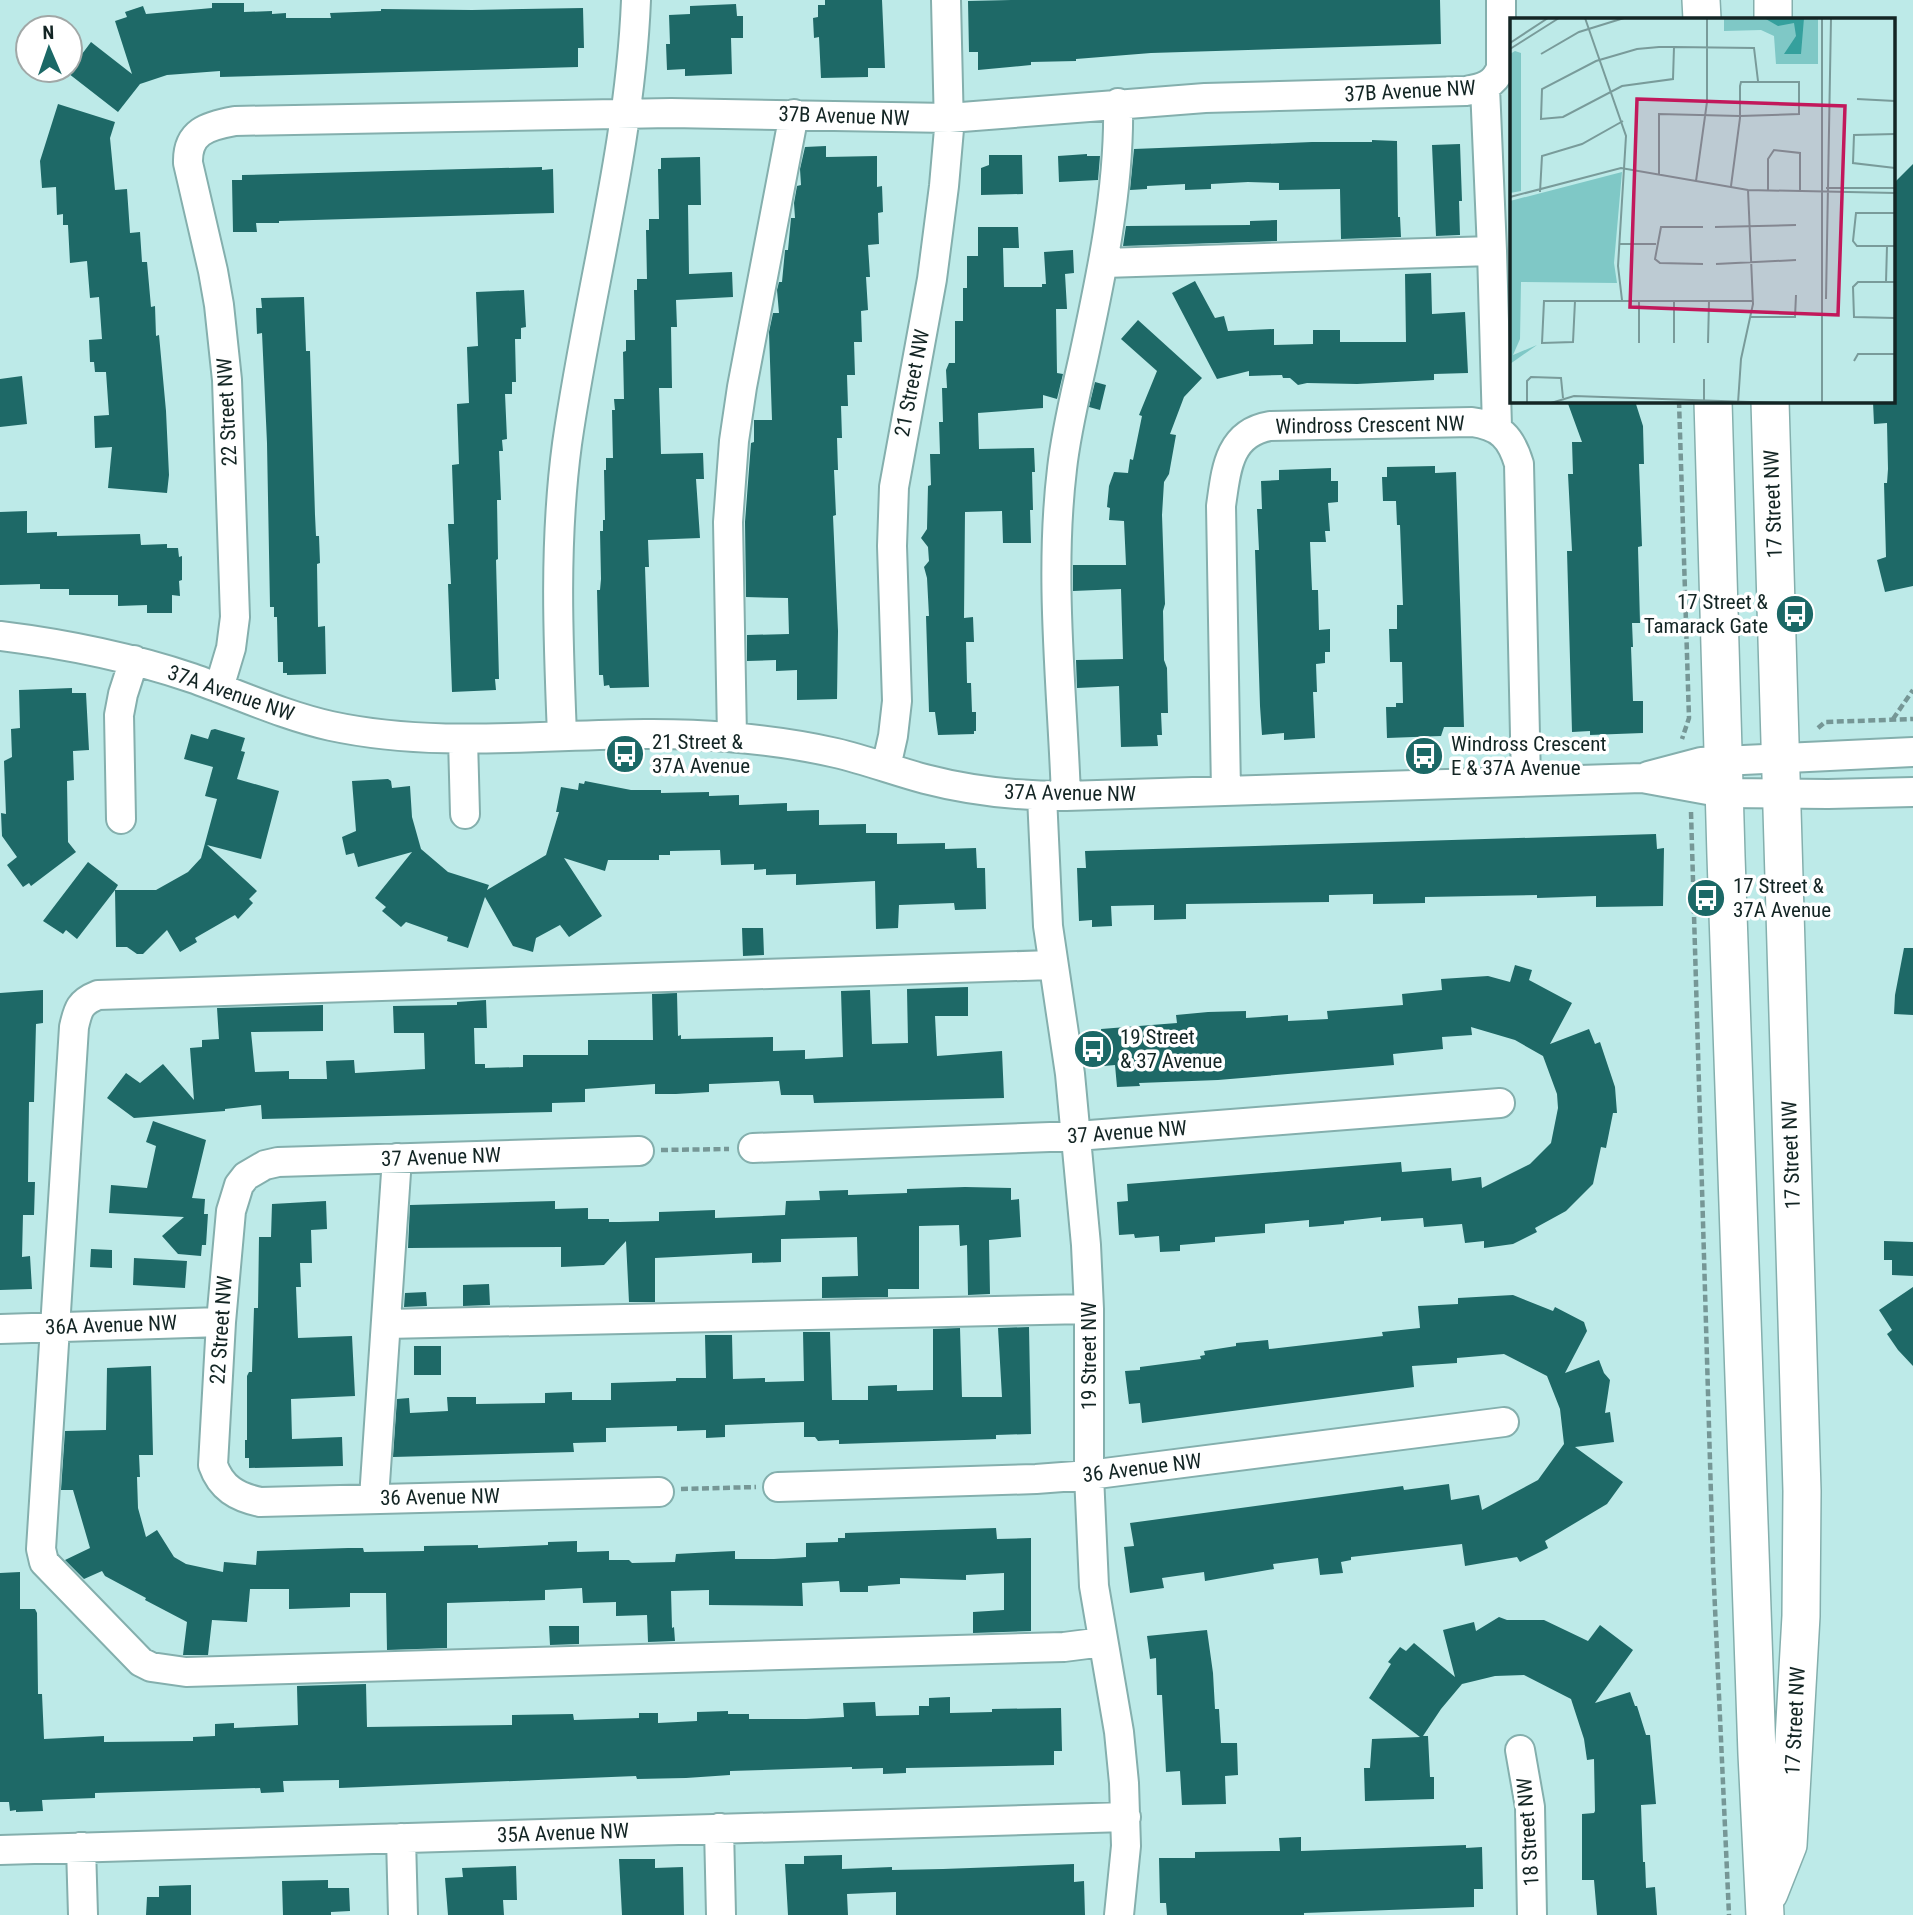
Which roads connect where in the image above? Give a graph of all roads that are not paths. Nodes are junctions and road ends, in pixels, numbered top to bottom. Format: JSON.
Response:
{"nodes":[{"id":1,"x":636,"y":0,"type":"edge"},
{"id":2,"x":946,"y":0,"type":"edge"},
{"id":3,"x":1501,"y":0,"type":"edge"},
{"id":4,"x":1702,"y":0,"type":"edge"},
{"id":5,"x":1773,"y":0,"type":"edge"},
{"id":6,"x":1702,"y":18,"type":"edge"},
{"id":7,"x":1773,"y":18,"type":"edge"},
{"id":8,"x":1491,"y":83,"type":"junction"},
{"id":9,"x":1118,"y":103,"type":"junction"},
{"id":10,"x":627,"y":114,"type":"junction"},
{"id":11,"x":794,"y":114,"type":"junction"},
{"id":12,"x":948,"y":118,"type":"junction"},
{"id":13,"x":193,"y":139,"type":"joint"},
{"id":14,"x":1492,"y":251,"type":"junction"},
{"id":15,"x":1104,"y":264,"type":"junction"},
{"id":16,"x":1713,"y":402,"type":"edge"},
{"id":17,"x":1770,"y":402,"type":"edge"},
{"id":18,"x":1497,"y":427,"type":"junction"},
{"id":19,"x":0,"y":636,"type":"edge"},
{"id":20,"x":134,"y":660,"type":"junction"},
{"id":21,"x":219,"y":688,"type":"junction"},
{"id":22,"x":562,"y":735,"type":"junction"},
{"id":23,"x":732,"y":737,"type":"junction"},
{"id":24,"x":463,"y":738,"type":"junction"},
{"id":25,"x":1913,"y":752,"type":"edge"},
{"id":26,"x":1781,"y":758,"type":"junction"},
{"id":27,"x":886,"y":767,"type":"junction"},
{"id":28,"x":1526,"y":781,"type":"junction"},
{"id":29,"x":1735,"y":790,"type":"junction"},
{"id":30,"x":1226,"y":792,"type":"junction"},
{"id":31,"x":1913,"y":792,"type":"edge"},
{"id":32,"x":1054,"y":796,"type":"junction"},
{"id":33,"x":465,"y":814,"type":"dead end"},
{"id":34,"x":121,"y":819,"type":"dead end"},
{"id":35,"x":1052,"y":965,"type":"junction"},
{"id":36,"x":1500,"y":1103,"type":"dead end"},
{"id":37,"x":1077,"y":1136,"type":"junction"},
{"id":38,"x":753,"y":1148,"type":"road end"},
{"id":39,"x":639,"y":1151,"type":"road end"},
{"id":40,"x":397,"y":1158,"type":"junction"},
{"id":41,"x":246,"y":1176,"type":"joint"},
{"id":42,"x":1089,"y":1309,"type":"junction"},
{"id":43,"x":221,"y":1322,"type":"junction"},
{"id":44,"x":386,"y":1324,"type":"junction"},
{"id":45,"x":57,"y":1328,"type":"junction"},
{"id":46,"x":0,"y":1329,"type":"edge"},
{"id":47,"x":1504,"y":1422,"type":"dead end"},
{"id":48,"x":1089,"y":1475,"type":"junction"},
{"id":49,"x":224,"y":1486,"type":"joint"},
{"id":50,"x":778,"y":1487,"type":"road end"},
{"id":51,"x":659,"y":1492,"type":"road end"},
{"id":52,"x":374,"y":1499,"type":"junction"},
{"id":53,"x":1103,"y":1642,"type":"junction"},
{"id":54,"x":1520,"y":1750,"type":"dead end"},
{"id":55,"x":1126,"y":1817,"type":"junction"},
{"id":56,"x":719,"y":1828,"type":"junction"},
{"id":57,"x":401,"y":1838,"type":"junction"},
{"id":58,"x":81,"y":1847,"type":"junction"},
{"id":59,"x":0,"y":1850,"type":"edge"},
{"id":60,"x":1765,"y":1910,"type":"edge"},
{"id":61,"x":83,"y":1915,"type":"edge"},
{"id":62,"x":403,"y":1915,"type":"edge"},
{"id":63,"x":721,"y":1915,"type":"edge"},
{"id":64,"x":1119,"y":1915,"type":"edge"},
{"id":65,"x":1532,"y":1915,"type":"edge"}],
"edges":[{"from":1,"to":10,"type":"street"},
{"from":2,"to":12,"type":"street","name":"21 Street NW"},
{"from":3,"to":8,"type":"street"},
{"from":4,"to":6,"type":"main road"},
{"from":5,"to":7,"type":"main road"},
{"from":8,"to":9,"type":"street","name":"37B Avenue NW"},
{"from":8,"to":14,"type":"street"},
{"from":9,"to":12,"type":"street","name":"37B Avenue NW"},
{"from":9,"to":15,"type":"street","name":"19 Street NW"},
{"from":10,"to":11,"type":"street","name":"37B Avenue NW"},
{"from":10,"to":13,"type":"street","name":"37B Avenue NW"},
{"from":10,"to":22,"type":"street"},
{"from":11,"to":12,"type":"street","name":"37B Avenue NW"},
{"from":11,"to":23,"type":"street"},
{"from":12,"to":27,"type":"street","name":"21 Street NW"},
{"from":13,"to":21,"type":"street","name":"22 Street NW"},
{"from":14,"to":15,"type":"street"},
{"from":14,"to":18,"type":"street"},
{"from":15,"to":32,"type":"street","name":"19 Street NW"},
{"from":16,"to":29,"type":"main road","name":"17 Street NW"},
{"from":17,"to":26,"type":"main road","name":"17 Street NW"},
{"from":18,"to":28,"type":"street"},
{"from":18,"to":30,"type":"street","name":"Windross Crescent NW"},
{"from":19,"to":20,"type":"street","name":"37A Avenue NW"},
{"from":20,"to":21,"type":"street","name":"37A Avenue NW"},
{"from":20,"to":34,"type":"street"},
{"from":21,"to":24,"type":"street","name":"37A Avenue NW"},
{"from":22,"to":23,"type":"street","name":"37A Avenue NW"},
{"from":22,"to":24,"type":"street","name":"37A Avenue NW"},
{"from":23,"to":27,"type":"street","name":"37A Avenue NW"},
{"from":24,"to":33,"type":"street"},
{"from":25,"to":26,"type":"street"},
{"from":26,"to":29,"type":"main road","name":"17 Street NW"},
{"from":26,"to":29,"type":"street"},
{"from":27,"to":32,"type":"street","name":"37A Avenue NW"},
{"from":28,"to":29,"type":"street","name":"37A Avenue NW"},
{"from":28,"to":30,"type":"street","name":"37A Avenue NW"},
{"from":29,"to":31,"type":"street"},
{"from":29,"to":60,"type":"main road","name":"17 Street NW"},
{"from":29,"to":60,"type":"main road","name":"17 Street NW"},
{"from":30,"to":32,"type":"street","name":"37A Avenue NW"},
{"from":32,"to":35,"type":"street","name":"19 Street NW"},
{"from":35,"to":37,"type":"street","name":"19 Street NW"},
{"from":35,"to":45,"type":"street"},
{"from":36,"to":37,"type":"street","name":"37 Avenue NW"},
{"from":37,"to":38,"type":"street","name":"37 Avenue NW"},
{"from":37,"to":42,"type":"street","name":"19 Street NW"},
{"from":39,"to":40,"type":"street","name":"37 Avenue NW"},
{"from":40,"to":41,"type":"street","name":"37 Avenue NW"},
{"from":40,"to":44,"type":"street"},
{"from":41,"to":43,"type":"street","name":"22 Street NW"},
{"from":42,"to":44,"type":"street"},
{"from":42,"to":48,"type":"street","name":"19 Street NW"},
{"from":43,"to":45,"type":"street","name":"36A Avenue NW"},
{"from":43,"to":49,"type":"street","name":"22 Street NW"},
{"from":44,"to":52,"type":"street"},
{"from":45,"to":46,"type":"street","name":"36A Avenue NW"},
{"from":45,"to":53,"type":"street"},
{"from":47,"to":48,"type":"street","name":"36 Avenue NW"},
{"from":48,"to":50,"type":"street","name":"36 Avenue NW"},
{"from":48,"to":53,"type":"street","name":"19 Street NW"},
{"from":49,"to":52,"type":"street","name":"36 Avenue NW"},
{"from":51,"to":52,"type":"street","name":"36 Avenue NW"},
{"from":53,"to":55,"type":"street","name":"19 Street NW"},
{"from":54,"to":65,"type":"street","name":"18 Street NW"},
{"from":55,"to":56,"type":"street","name":"35A Avenue NW"},
{"from":55,"to":64,"type":"street","name":"19 Street NW"},
{"from":56,"to":57,"type":"street","name":"35A Avenue NW"},
{"from":56,"to":63,"type":"street"},
{"from":57,"to":58,"type":"street","name":"35A Avenue NW"},
{"from":57,"to":62,"type":"street"},
{"from":58,"to":59,"type":"street","name":"35A Avenue NW"},
{"from":58,"to":61,"type":"street"}]}
